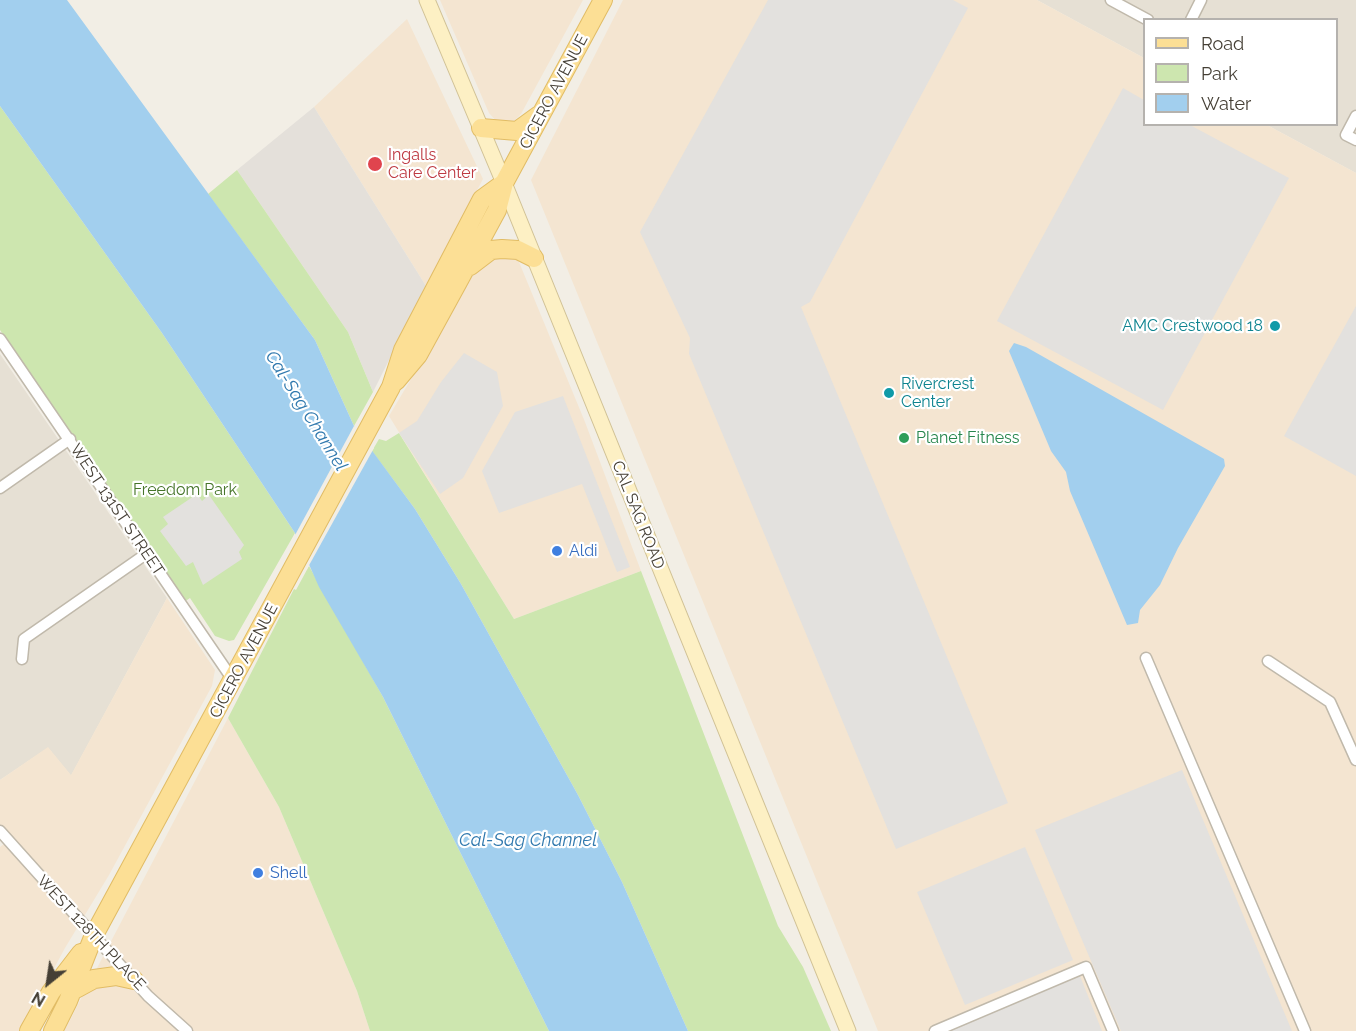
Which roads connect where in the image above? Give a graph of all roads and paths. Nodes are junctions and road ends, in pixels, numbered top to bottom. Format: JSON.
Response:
{"nodes":[{"id":1,"x":427,"y":0,"type":"edge"},
{"id":2,"x":603,"y":0,"type":"edge"},
{"id":3,"x":1112,"y":0,"type":"edge"},
{"id":4,"x":1201,"y":0,"type":"edge"},
{"id":5,"x":1144,"y":18,"type":"edge"},
{"id":6,"x":1192,"y":18,"type":"edge"},
{"id":7,"x":543,"y":112,"type":"junction"},
{"id":8,"x":1356,"y":116,"type":"edge"},
{"id":9,"x":481,"y":128,"type":"junction"},
{"id":10,"x":1356,"y":140,"type":"edge"},
{"id":11,"x":504,"y":183,"type":"junction"},
{"id":12,"x":534,"y":258,"type":"junction"},
{"id":13,"x":458,"y":282,"type":"junction"},
{"id":14,"x":0,"y":339,"type":"edge"},
{"id":15,"x":391,"y":387,"type":"junction"},
{"id":16,"x":70,"y":439,"type":"junction"},
{"id":17,"x":0,"y":488,"type":"edge"},
{"id":18,"x":146,"y":554,"type":"junction"},
{"id":19,"x":1146,"y":658,"type":"dead end"},
{"id":20,"x":22,"y":660,"type":"dead end"},
{"id":21,"x":1268,"y":661,"type":"dead end"},
{"id":22,"x":233,"y":680,"type":"junction"},
{"id":23,"x":1356,"y":760,"type":"edge"},
{"id":24,"x":0,"y":831,"type":"edge"},
{"id":25,"x":94,"y":935,"type":"junction"},
{"id":26,"x":134,"y":980,"type":"junction"},
{"id":27,"x":72,"y":991,"type":"junction"},
{"id":28,"x":29,"y":1031,"type":"edge"},
{"id":29,"x":53,"y":1031,"type":"edge"},
{"id":30,"x":187,"y":1031,"type":"edge"},
{"id":31,"x":848,"y":1031,"type":"edge"},
{"id":32,"x":935,"y":1031,"type":"edge"},
{"id":33,"x":1113,"y":1031,"type":"edge"},
{"id":34,"x":1305,"y":1031,"type":"edge"}],
"edges":[{"from":1,"to":9,"type":"main road","name":"CAL SAG ROAD"},
{"from":2,"to":7,"type":"main road","name":"CICERO AVENUE"},
{"from":3,"to":5,"type":"street"},
{"from":4,"to":6,"type":"street"},
{"from":7,"to":9,"type":"main road"},
{"from":7,"to":11,"type":"main road","name":"CICERO AVENUE"},
{"from":8,"to":10,"type":"street"},
{"from":9,"to":11,"type":"main road","name":"CAL SAG ROAD"},
{"from":11,"to":12,"type":"main road","name":"CAL SAG ROAD"},
{"from":11,"to":13,"type":"main road","name":"CICERO AVENUE"},
{"from":11,"to":15,"type":"main road","name":"CICERO AVENUE"},
{"from":12,"to":13,"type":"main road"},
{"from":12,"to":31,"type":"main road","name":"CAL SAG ROAD"},
{"from":13,"to":15,"type":"main road","name":"CICERO AVENUE"},
{"from":14,"to":16,"type":"street","name":"WEST 131ST STREET"},
{"from":15,"to":22,"type":"main road","name":"CICERO AVENUE"},
{"from":16,"to":17,"type":"street"},
{"from":16,"to":18,"type":"street","name":"WEST 131ST STREET"},
{"from":18,"to":20,"type":"street"},
{"from":18,"to":22,"type":"street","name":"WEST 131ST STREET"},
{"from":19,"to":34,"type":"street"},
{"from":21,"to":23,"type":"street"},
{"from":22,"to":25,"type":"main road","name":"CICERO AVENUE"},
{"from":24,"to":25,"type":"street","name":"WEST 128TH PLACE"},
{"from":25,"to":26,"type":"street","name":"WEST 128TH PLACE"},
{"from":25,"to":27,"type":"main road","name":"CICERO AVENUE"},
{"from":25,"to":28,"type":"main road","name":"CICERO AVENUE"},
{"from":26,"to":27,"type":"main road"},
{"from":26,"to":30,"type":"street","name":"WEST 128TH PLACE"},
{"from":27,"to":29,"type":"main road","name":"CICERO AVENUE"},
{"from":32,"to":33,"type":"street"}]}
